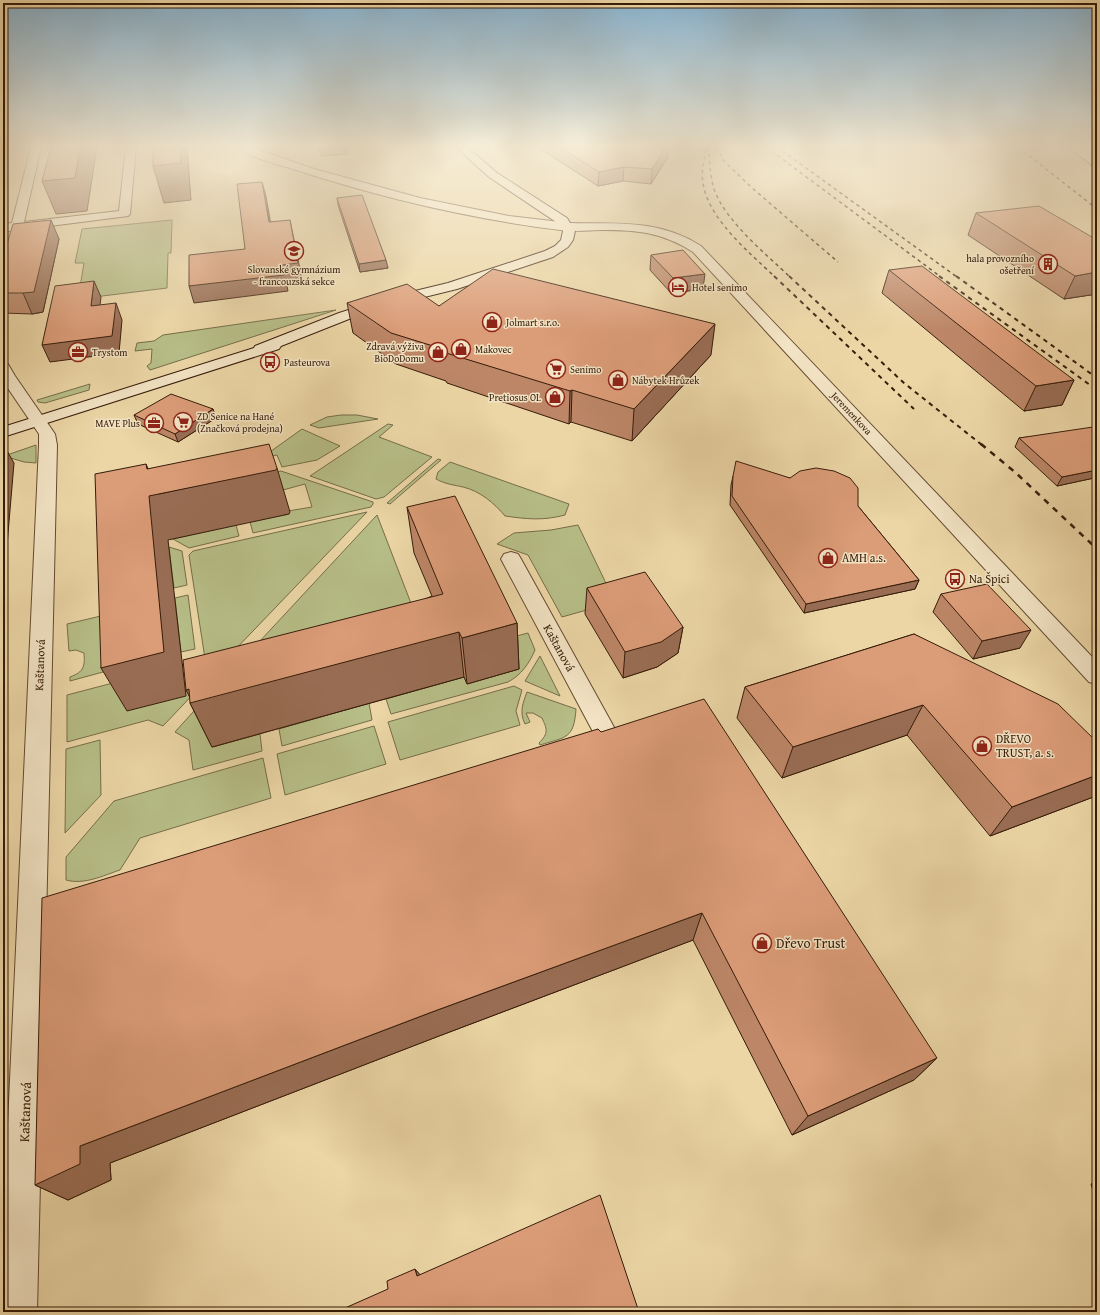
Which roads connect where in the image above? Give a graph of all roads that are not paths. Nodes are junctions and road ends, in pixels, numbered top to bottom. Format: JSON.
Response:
{"nodes":[{"id":1,"x":20,"y":208,"type":"edge"},
{"id":2,"x":125,"y":208,"type":"edge"},
{"id":3,"x":452,"y":208,"type":"edge"},
{"id":4,"x":544,"y":208,"type":"edge"},
{"id":5,"x":16,"y":226,"type":"junction"},
{"id":6,"x":569,"y":227,"type":"junction"},
{"id":7,"x":3,"y":228,"type":"edge"},
{"id":8,"x":3,"y":367,"type":"edge"},
{"id":9,"x":39,"y":421,"type":"junction"},
{"id":10,"x":3,"y":432,"type":"edge"},
{"id":11,"x":512,"y":559,"type":"dead end"},
{"id":12,"x":1097,"y":676,"type":"edge"},
{"id":13,"x":607,"y":736,"type":"edge"},
{"id":14,"x":18,"y":1312,"type":"edge"}],
"edges":[{"from":1,"to":5,"type":"street"},
{"from":2,"to":5,"type":"street"},
{"from":3,"to":6,"type":"street","name":"Jeremenkova"},
{"from":4,"to":6,"type":"street"},
{"from":5,"to":7,"type":"street"},
{"from":6,"to":9,"type":"street"},
{"from":6,"to":12,"type":"street","name":"Jeremenkova"},
{"from":8,"to":9,"type":"street"},
{"from":9,"to":10,"type":"street"},
{"from":9,"to":14,"type":"street","name":"Kaštanová"},
{"from":11,"to":13,"type":"street","name":"Kaštanová"}]}
